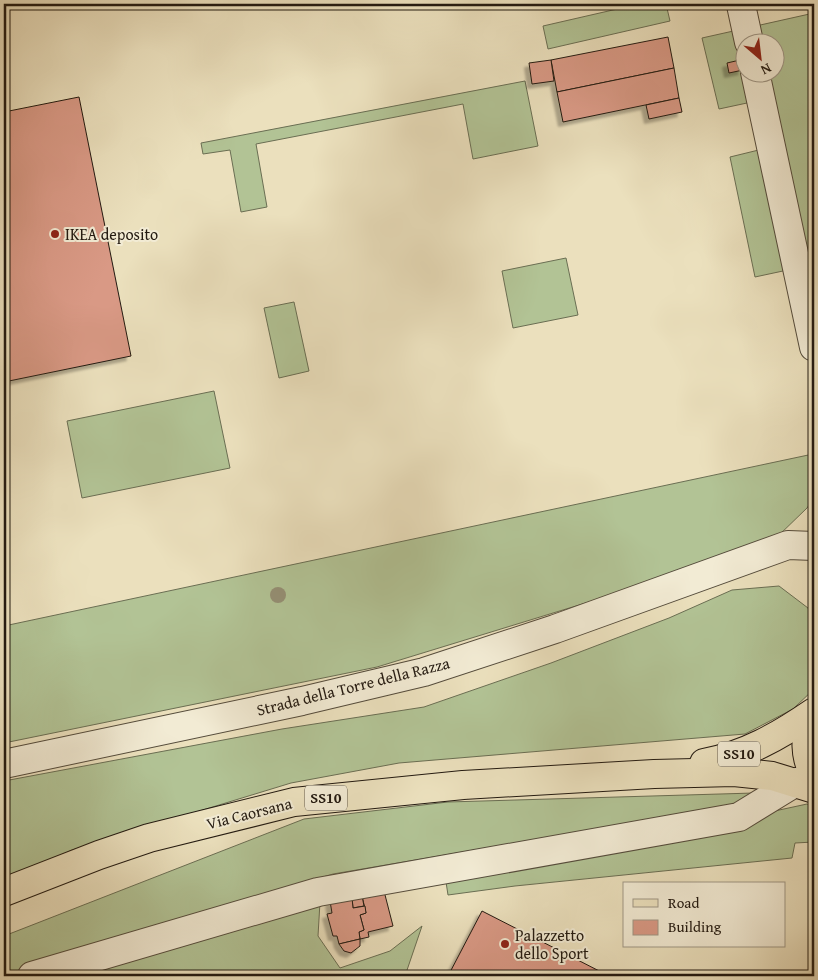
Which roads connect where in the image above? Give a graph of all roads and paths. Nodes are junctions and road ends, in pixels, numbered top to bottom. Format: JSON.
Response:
{"nodes":[{"id":1,"x":741,"y":6,"type":"dead end"},
{"id":2,"x":747,"y":32,"type":"edge"},
{"id":3,"x":757,"y":82,"type":"edge"},
{"id":4,"x":814,"y":347,"type":"edge"},
{"id":5,"x":813,"y":542,"type":"edge"},
{"id":6,"x":814,"y":712,"type":"edge"},
{"id":7,"x":814,"y":718,"type":"edge"},
{"id":8,"x":4,"y":764,"type":"edge"},
{"id":9,"x":654,"y":774,"type":"junction"},
{"id":10,"x":808,"y":782,"type":"edge"},
{"id":11,"x":4,"y":892,"type":"edge"},
{"id":12,"x":32,"y":976,"type":"edge"}],
"edges":[{"from":1,"to":2,"type":"street"},
{"from":3,"to":4,"type":"street"},
{"from":5,"to":8,"type":"street","name":"Strada della Torre della Razza"},
{"from":6,"to":9,"type":"main road","number":"SS10"},
{"from":7,"to":10,"type":"main road"},
{"from":9,"to":10,"type":"main road","number":"SS10"},
{"from":9,"to":11,"type":"main road","name":"Via Caorsana","number":"SS10"},
{"from":10,"to":12,"type":"street"}]}
